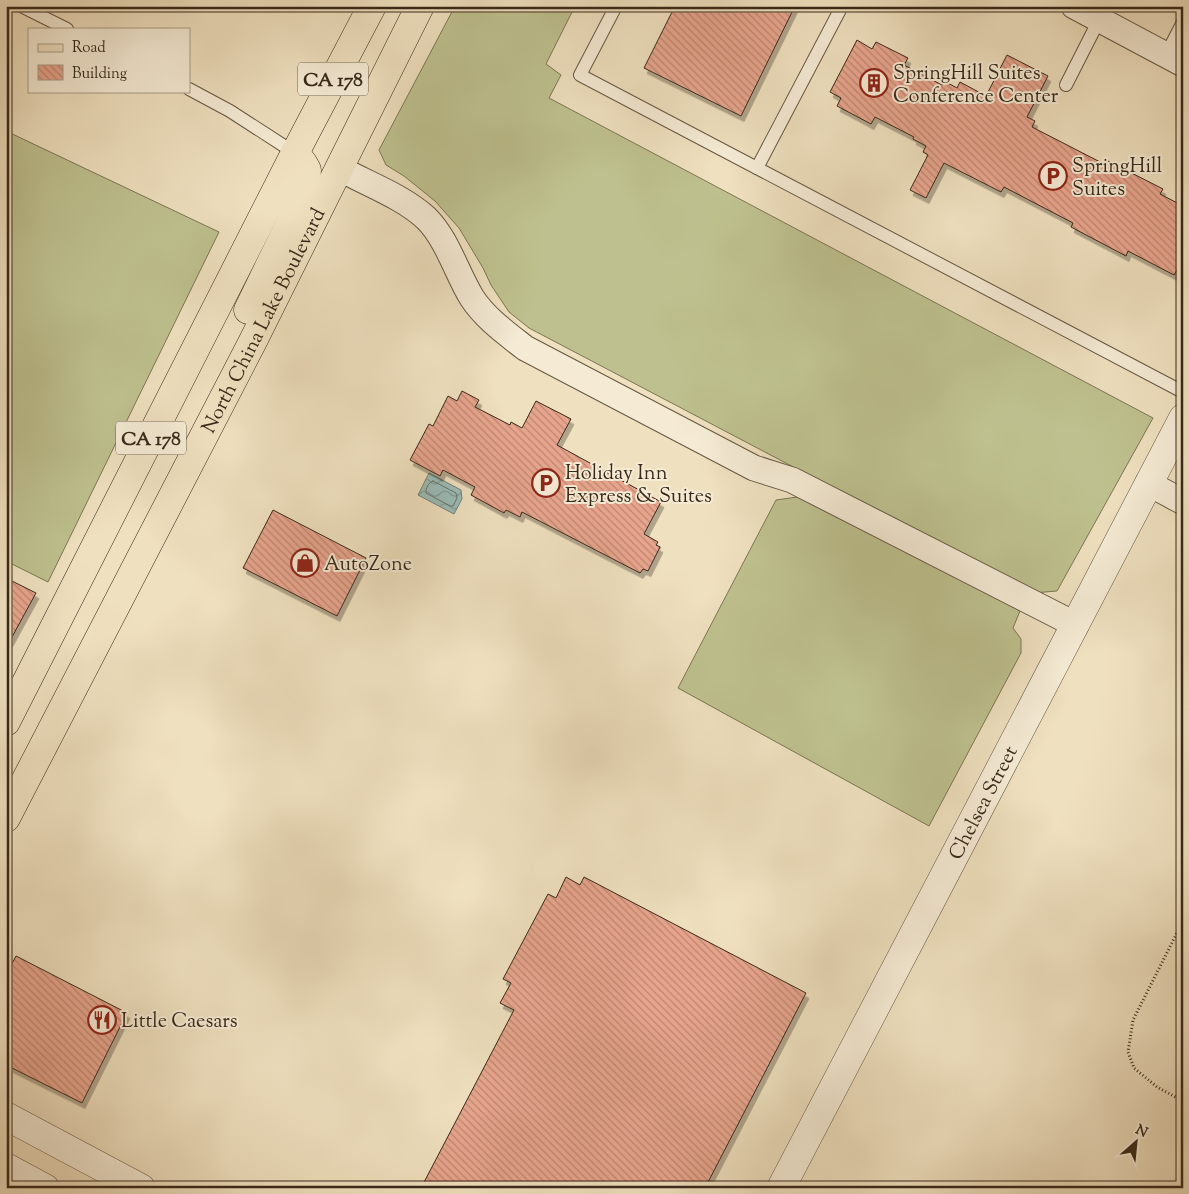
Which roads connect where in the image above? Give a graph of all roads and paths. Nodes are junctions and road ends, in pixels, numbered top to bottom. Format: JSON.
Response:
{"nodes":[{"id":1,"x":21,"y":6,"type":"edge"},
{"id":2,"x":372,"y":6,"type":"edge"},
{"id":3,"x":420,"y":6,"type":"edge"},
{"id":4,"x":616,"y":6,"type":"edge"},
{"id":5,"x":842,"y":6,"type":"edge"},
{"id":6,"x":1074,"y":6,"type":"edge"},
{"id":7,"x":1099,"y":20,"type":"junction"},
{"id":8,"x":1183,"y":22,"type":"edge"},
{"id":9,"x":65,"y":28,"type":"edge"},
{"id":10,"x":1175,"y":59,"type":"edge"},
{"id":11,"x":1066,"y":85,"type":"dead end"},
{"id":12,"x":190,"y":90,"type":"edge"},
{"id":13,"x":295,"y":153,"type":"junction"},
{"id":14,"x":339,"y":168,"type":"junction"},
{"id":15,"x":757,"y":168,"type":"junction"},
{"id":16,"x":253,"y":341,"type":"junction"},
{"id":17,"x":1183,"y":392,"type":"edge"},
{"id":18,"x":1183,"y":418,"type":"edge"},
{"id":19,"x":1148,"y":483,"type":"junction"},
{"id":20,"x":1183,"y":502,"type":"edge"},
{"id":21,"x":1076,"y":625,"type":"junction"},
{"id":22,"x":6,"y":722,"type":"edge"},
{"id":23,"x":6,"y":818,"type":"edge"},
{"id":24,"x":1183,"y":921,"type":"edge"},
{"id":25,"x":1183,"y":1101,"type":"edge"},
{"id":26,"x":6,"y":1116,"type":"edge"},
{"id":27,"x":6,"y":1167,"type":"edge"},
{"id":28,"x":45,"y":1188,"type":"edge"},
{"id":29,"x":141,"y":1188,"type":"edge"},
{"id":30,"x":781,"y":1188,"type":"edge"}],
"edges":[{"from":1,"to":9,"type":"lane"},
{"from":2,"to":13,"type":"main road","number":"CA 178"},
{"from":3,"to":14,"type":"main road","name":"North China Lake Boulevard","number":"CA 178"},
{"from":4,"to":15,"type":"lane"},
{"from":5,"to":15,"type":"lane"},
{"from":6,"to":7,"type":"street"},
{"from":7,"to":10,"type":"street"},
{"from":7,"to":11,"type":"lane"},
{"from":8,"to":10,"type":"lane"},
{"from":12,"to":13,"type":"lane"},
{"from":13,"to":16,"type":"main road"},
{"from":13,"to":22,"type":"main road","number":"CA 178"},
{"from":14,"to":16,"type":"main road","name":"North China Lake Boulevard","number":"CA 178"},
{"from":14,"to":21,"type":"street"},
{"from":15,"to":17,"type":"lane"},
{"from":16,"to":23,"type":"main road","name":"North China Lake Boulevard","number":"CA 178"},
{"from":18,"to":19,"type":"street","name":"Chelsea Street"},
{"from":19,"to":20,"type":"street"},
{"from":19,"to":21,"type":"street","name":"Chelsea Street"},
{"from":21,"to":30,"type":"street","name":"Chelsea Street"},
{"from":24,"to":25,"type":"path"},
{"from":26,"to":29,"type":"street"},
{"from":27,"to":28,"type":"street"}]}
